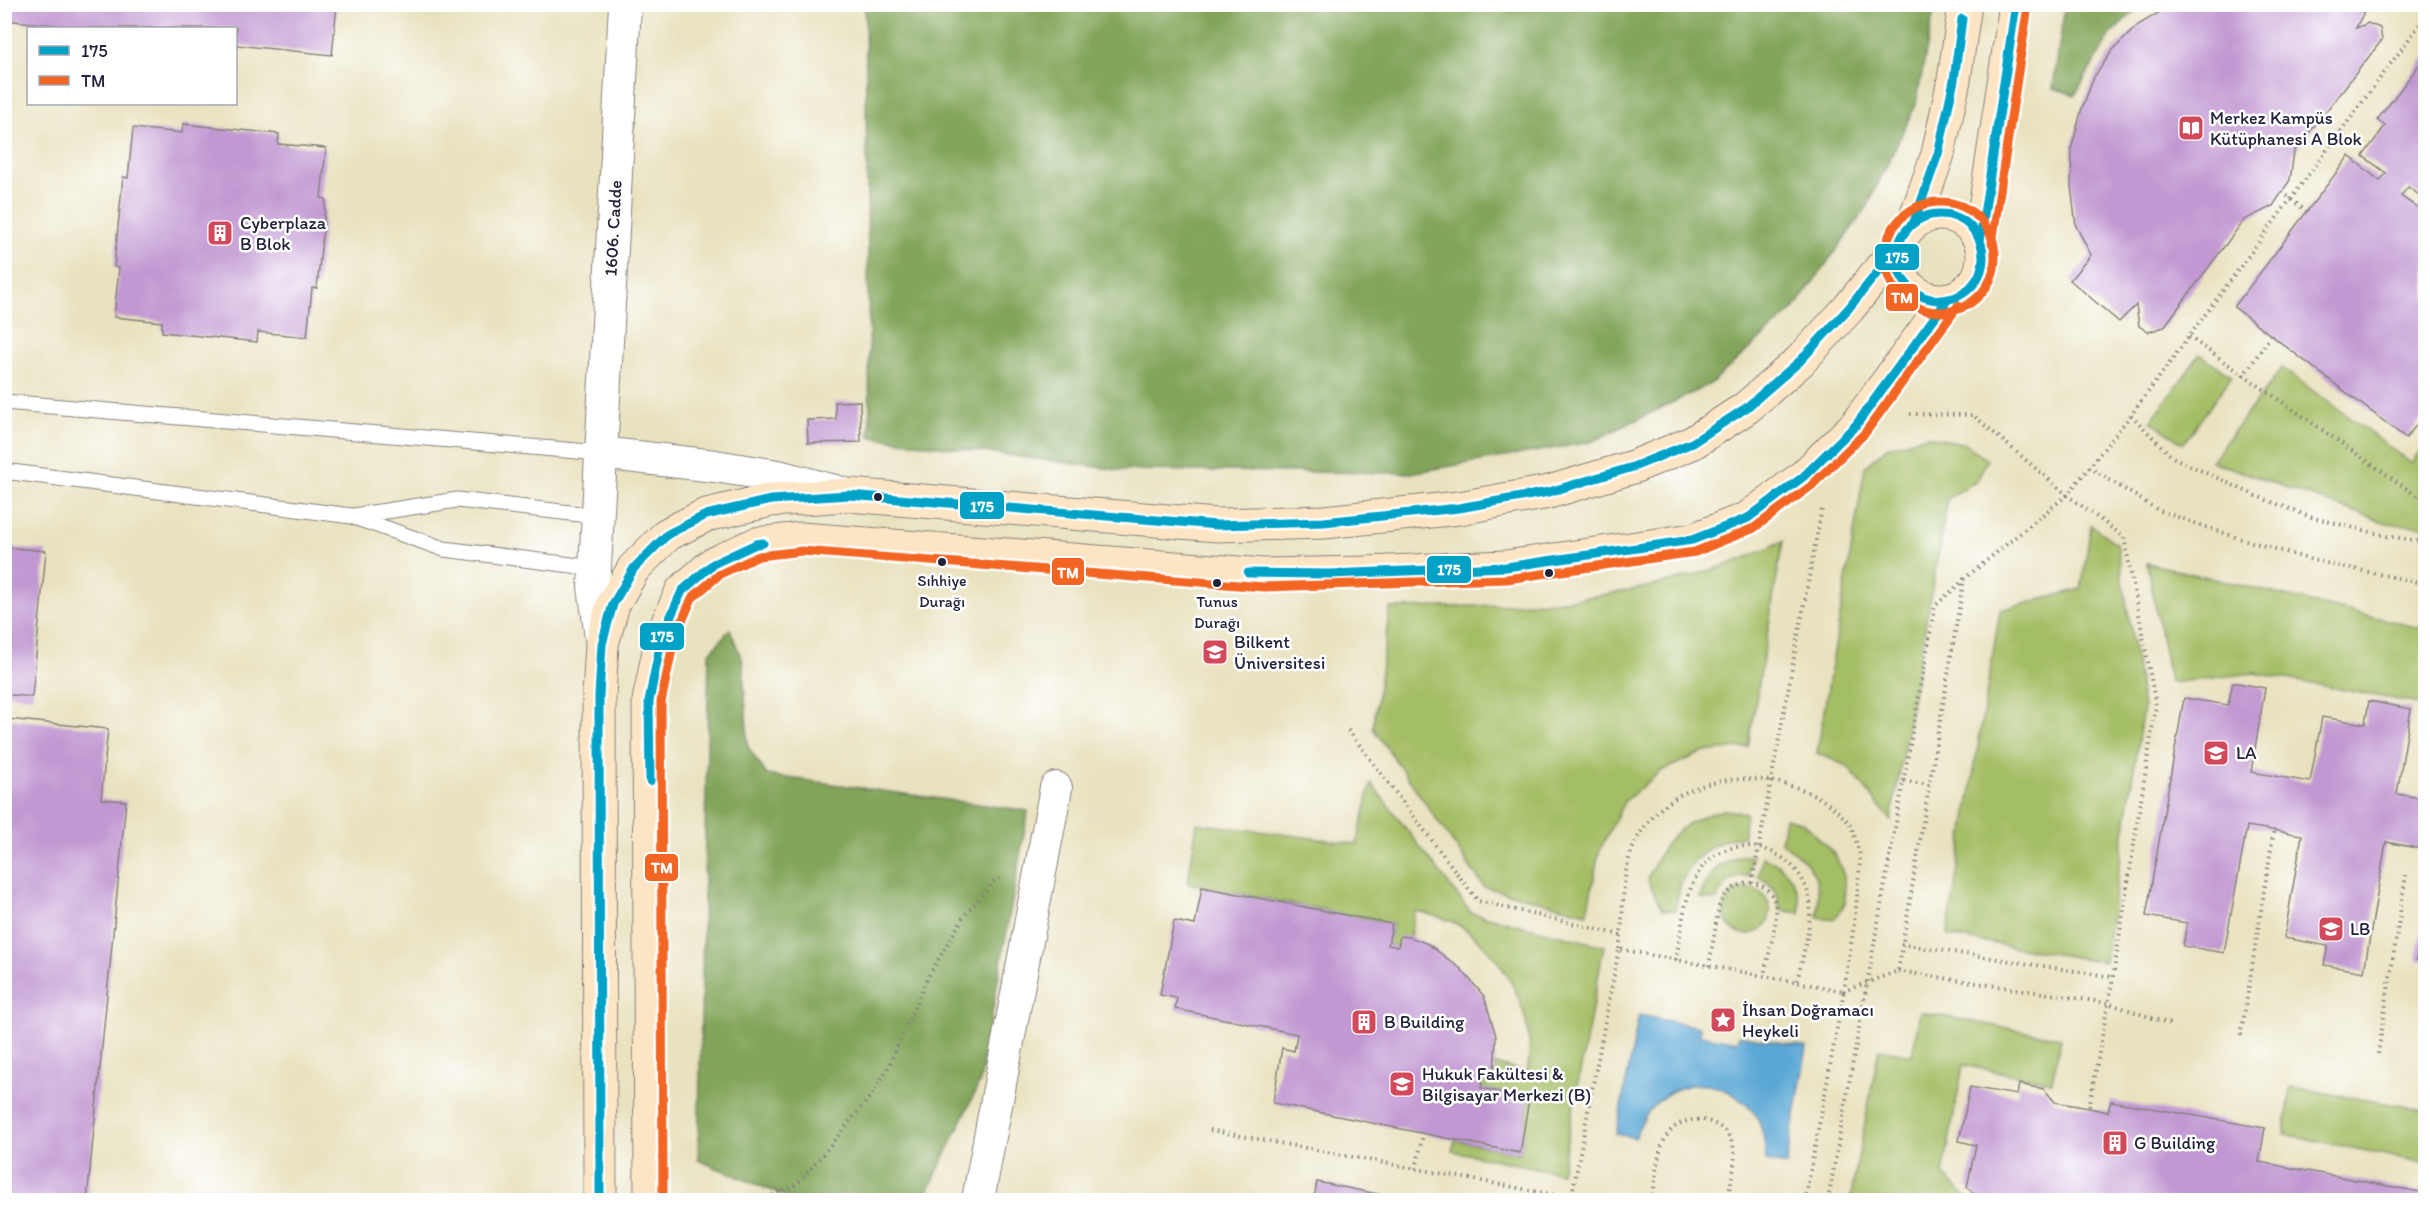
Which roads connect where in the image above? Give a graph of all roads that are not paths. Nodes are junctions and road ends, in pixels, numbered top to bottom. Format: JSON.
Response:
{"nodes":[{"id":1,"x":625,"y":4,"type":"edge"},
{"id":2,"x":1965,"y":4,"type":"edge"},
{"id":3,"x":2016,"y":4,"type":"edge"},
{"id":4,"x":1906,"y":234,"type":"junction"},
{"id":5,"x":1980,"y":241,"type":"junction"},
{"id":6,"x":1948,"y":300,"type":"junction"},
{"id":7,"x":4,"y":402,"type":"edge"},
{"id":8,"x":601,"y":453,"type":"junction"},
{"id":9,"x":4,"y":471,"type":"edge"},
{"id":10,"x":849,"y":495,"type":"junction"},
{"id":11,"x":351,"y":516,"type":"junction"},
{"id":12,"x":597,"y":516,"type":"junction"},
{"id":13,"x":595,"y":568,"type":"junction"},
{"id":14,"x":602,"y":644,"type":"junction"},
{"id":15,"x":1056,"y":788,"type":"dead end"},
{"id":16,"x":600,"y":1200,"type":"edge"},
{"id":17,"x":651,"y":1200,"type":"edge"},
{"id":18,"x":978,"y":1200,"type":"edge"}],
"edges":[{"from":1,"to":8,"type":"street","name":"1606. Cadde"},
{"from":2,"to":4,"type":"street"},
{"from":3,"to":5,"type":"street"},
{"from":4,"to":5,"type":"street"},
{"from":4,"to":6,"type":"street"},
{"from":4,"to":10,"type":"street"},
{"from":5,"to":6,"type":"street"},
{"from":6,"to":17,"type":"street"},
{"from":7,"to":8,"type":"lane"},
{"from":8,"to":10,"type":"street"},
{"from":8,"to":12,"type":"street","name":"1606. Cadde"},
{"from":9,"to":11,"type":"lane"},
{"from":10,"to":14,"type":"street"},
{"from":11,"to":12,"type":"lane"},
{"from":11,"to":13,"type":"lane"},
{"from":12,"to":13,"type":"street","name":"1606. Cadde"},
{"from":13,"to":14,"type":"street","name":"1606. Cadde"},
{"from":14,"to":16,"type":"street"},
{"from":15,"to":18,"type":"street"}]}
